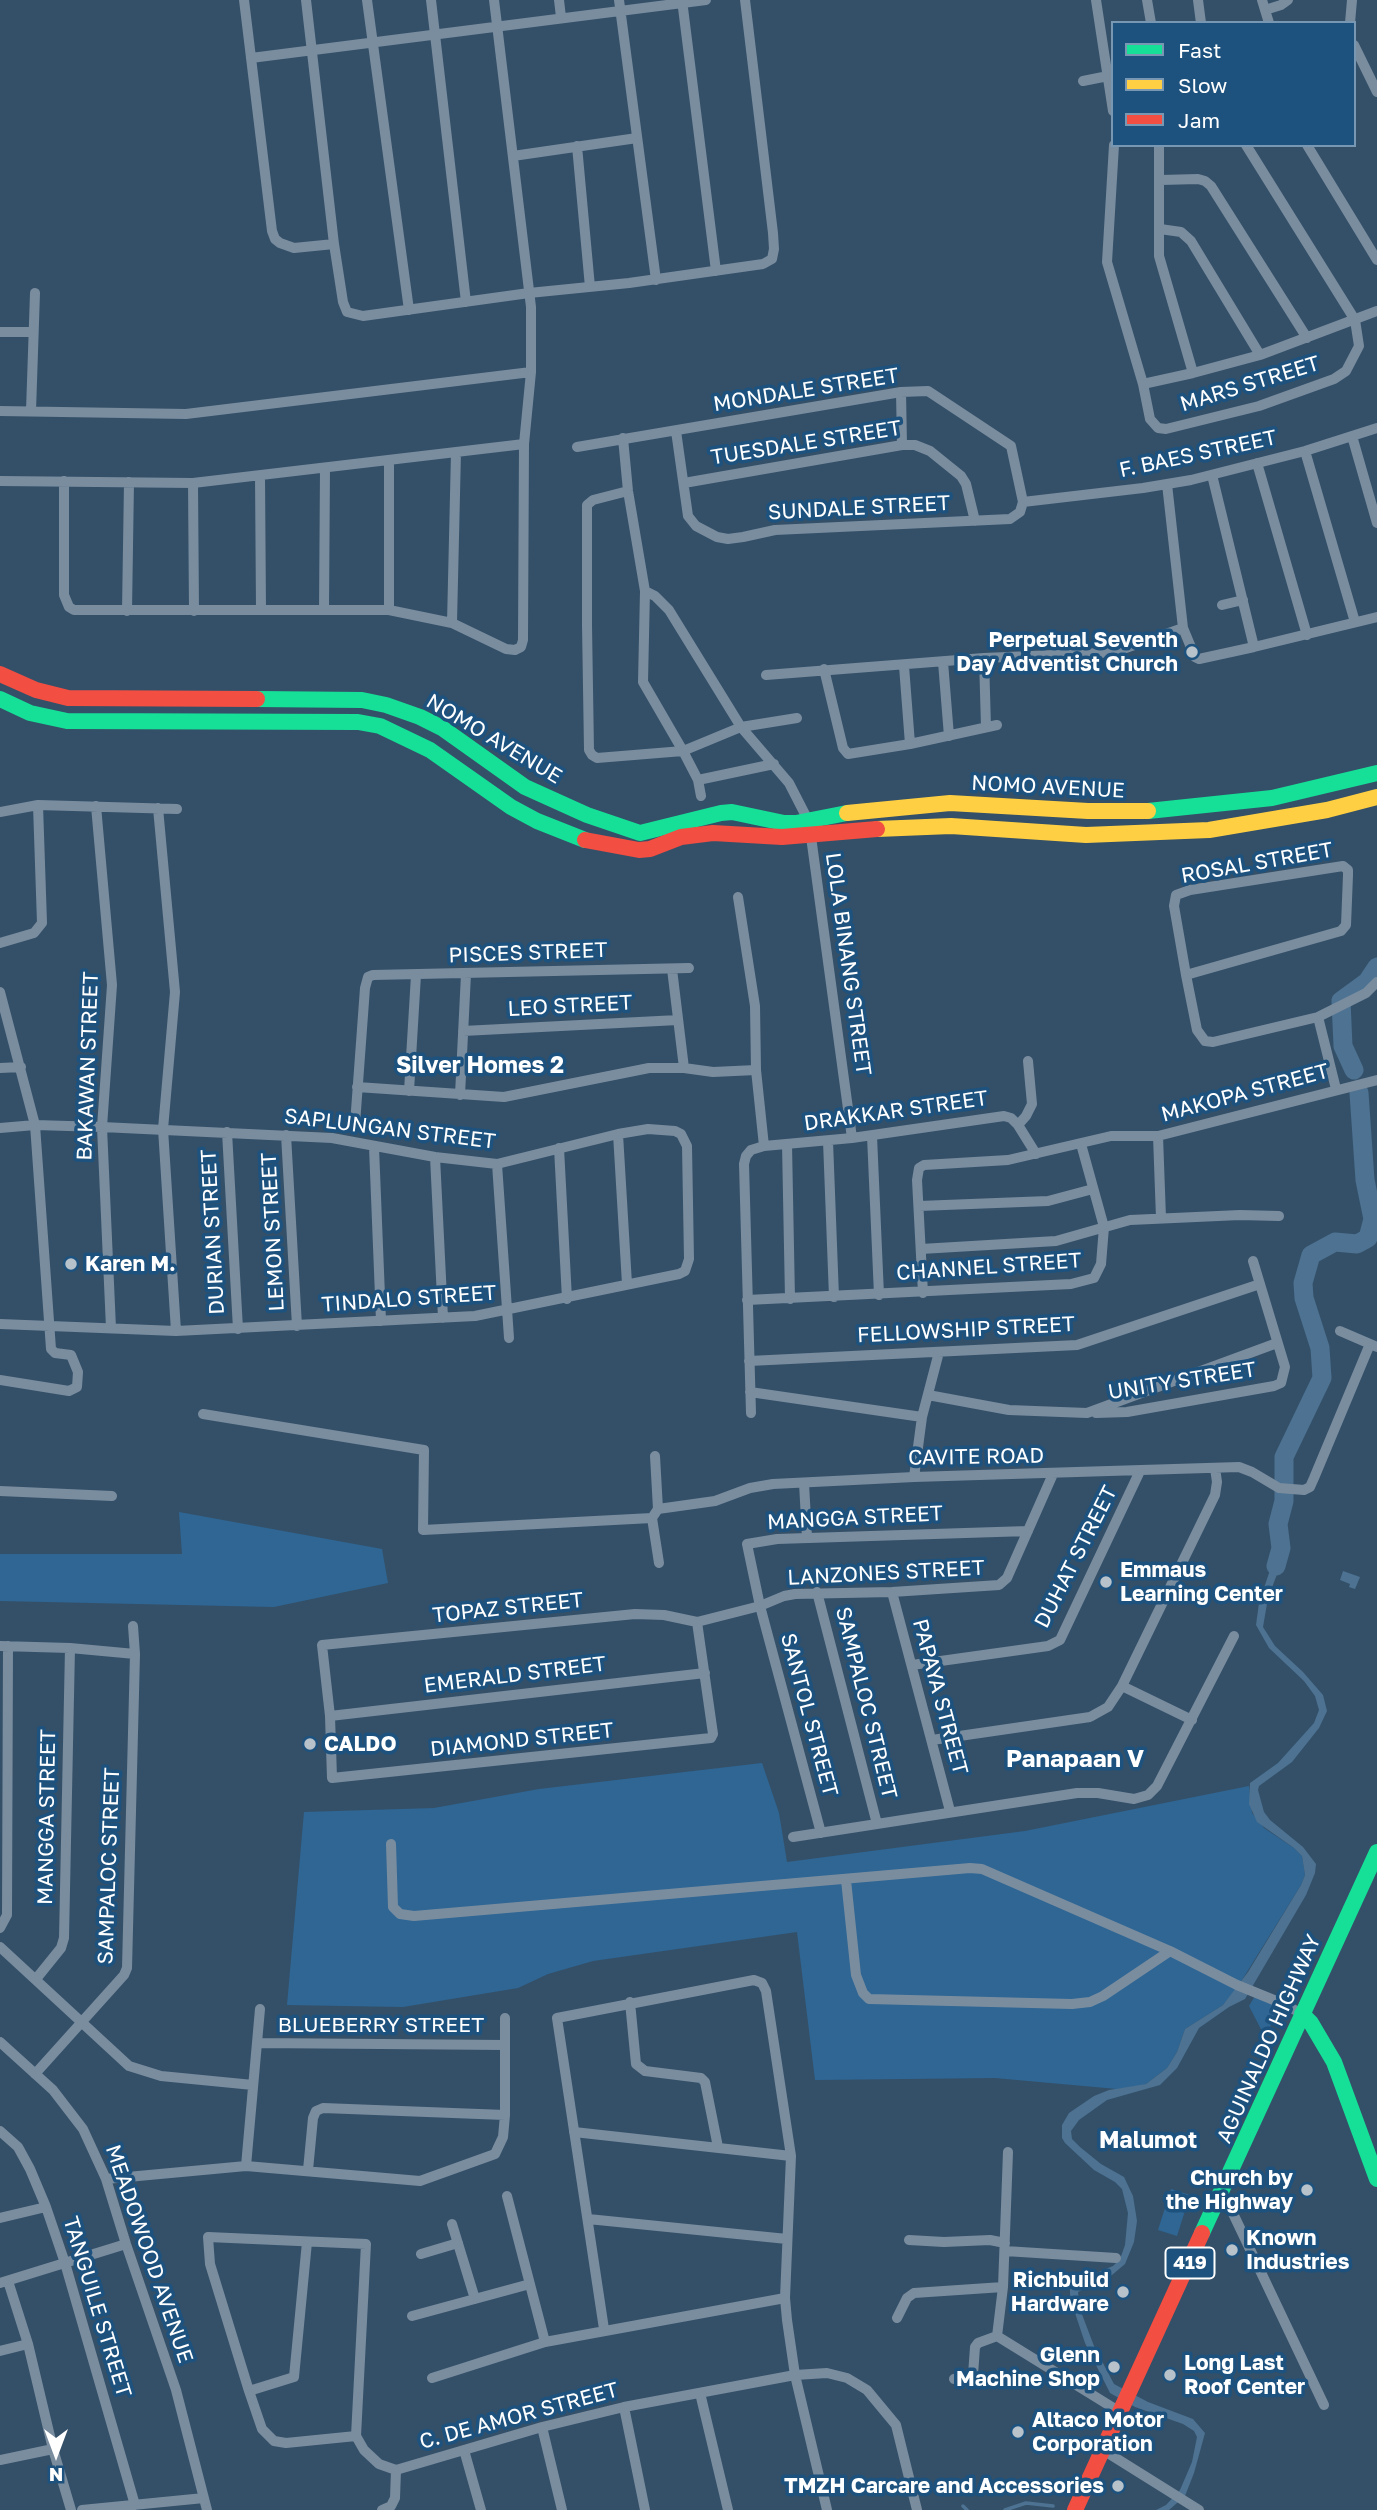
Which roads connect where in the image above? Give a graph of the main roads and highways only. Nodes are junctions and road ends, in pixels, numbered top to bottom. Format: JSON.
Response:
{"nodes":[{"id":1,"x":0,"y":674,"type":"edge"},
{"id":2,"x":0,"y":699,"type":"edge"},
{"id":3,"x":1377,"y":773,"type":"edge"},
{"id":4,"x":1377,"y":796,"type":"edge"},
{"id":5,"x":810,"y":829,"type":"junction"},
{"id":6,"x":1377,"y":1852,"type":"edge"},
{"id":7,"x":1302,"y":2014,"type":"junction"},
{"id":8,"x":1377,"y":2179,"type":"edge"},
{"id":9,"x":1075,"y":2510,"type":"edge"}],
"edges":[{"from":1,"to":5,"type":"main road","name":"NOMO AVENUE"},
{"from":2,"to":5,"type":"main road","name":"NOMO AVENUE"},
{"from":3,"to":5,"type":"main road","name":"NOMO AVENUE"},
{"from":4,"to":5,"type":"main road","name":"NOMO AVENUE"},
{"from":6,"to":7,"type":"main road","name":"AGUINALDO HIGHWAY","number":"419"},
{"from":7,"to":8,"type":"main road"},
{"from":7,"to":9,"type":"main road","name":"AGUINALDO HIGHWAY","number":"419"}]}
